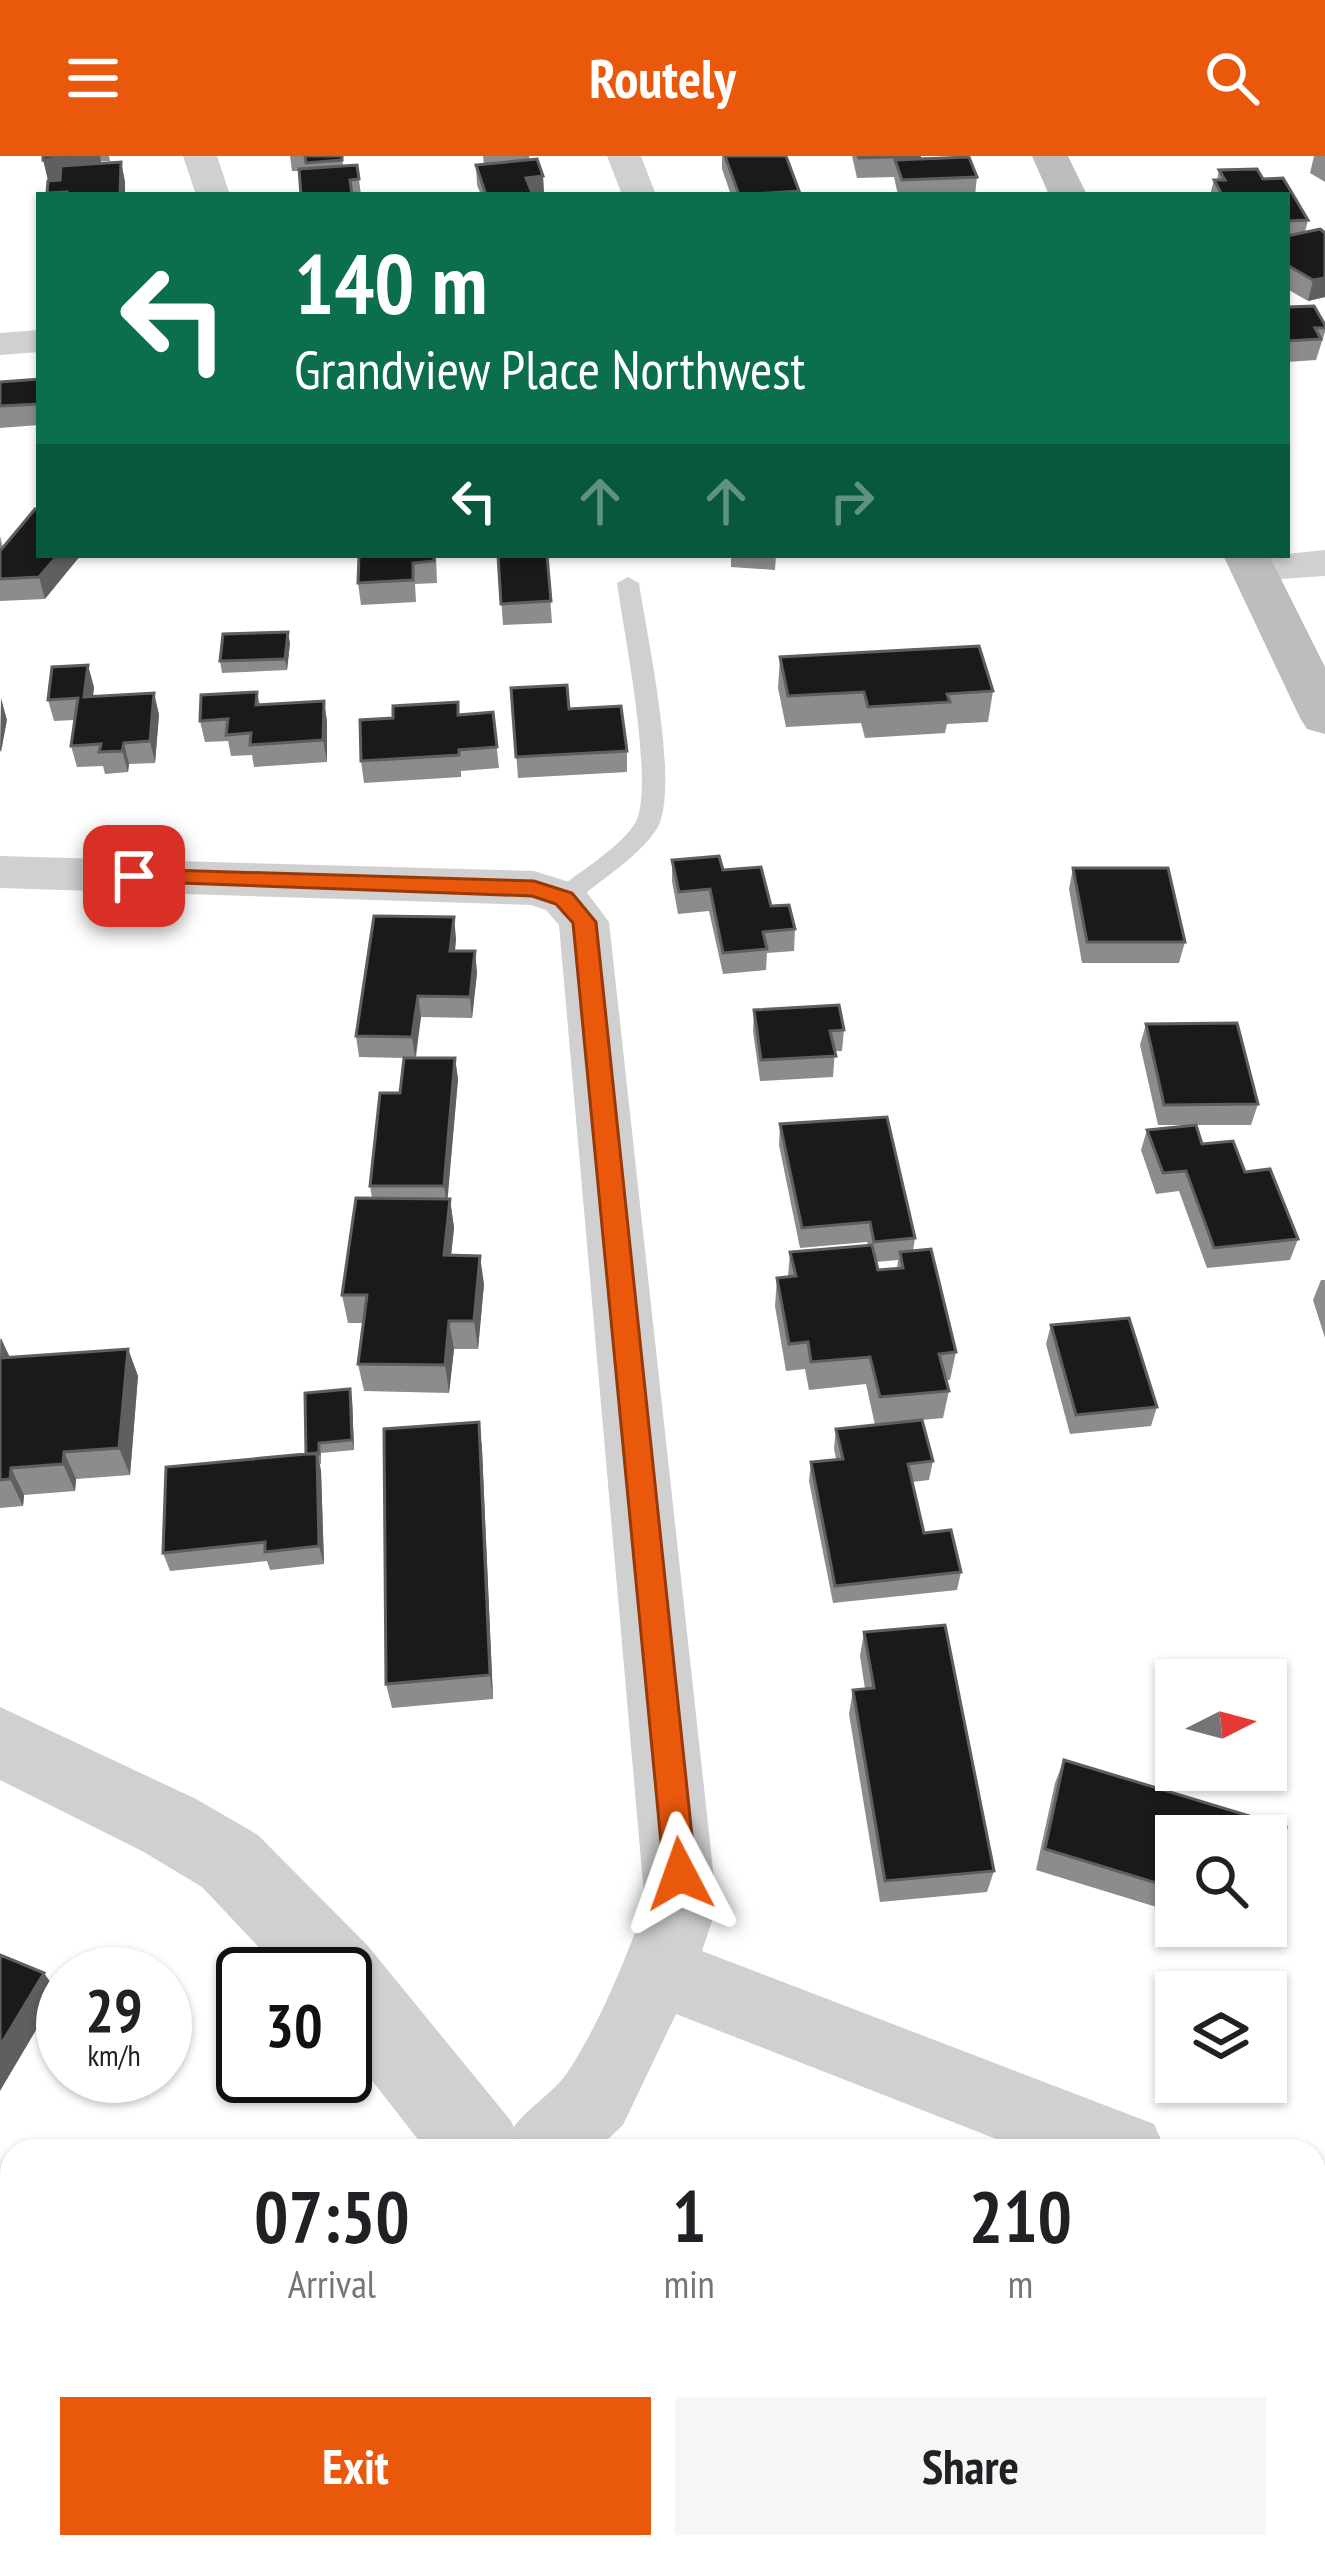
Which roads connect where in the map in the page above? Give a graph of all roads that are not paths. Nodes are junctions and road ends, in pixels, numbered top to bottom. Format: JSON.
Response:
{"nodes":[{"id":1,"x":200,"y":156,"type":"edge"},
{"id":2,"x":624,"y":156,"type":"edge"},
{"id":3,"x":1050,"y":156,"type":"edge"},
{"id":4,"x":212,"y":192,"type":"edge"},
{"id":5,"x":639,"y":192,"type":"edge"},
{"id":6,"x":1067,"y":192,"type":"edge"},
{"id":7,"x":36,"y":341,"type":"edge"},
{"id":8,"x":0,"y":344,"type":"edge"},
{"id":9,"x":1249,"y":561,"type":"edge"},
{"id":10,"x":1325,"y":563,"type":"edge"},
{"id":11,"x":628,"y":583,"type":"dead end"},
{"id":12,"x":1325,"y":718,"type":"edge"},
{"id":13,"x":0,"y":872,"type":"edge"},
{"id":14,"x":564,"y":898,"type":"junction"},
{"id":15,"x":0,"y":1742,"type":"edge"},
{"id":16,"x":313,"y":1947,"type":"edge"},
{"id":17,"x":658,"y":1971,"type":"junction"},
{"id":18,"x":372,"y":2013,"type":"edge"},
{"id":19,"x":472,"y":2139,"type":"edge"},
{"id":20,"x":551,"y":2139,"type":"edge"},
{"id":21,"x":1096,"y":2139,"type":"edge"}],
"edges":[{"from":1,"to":4,"type":"street"},
{"from":2,"to":5,"type":"street"},
{"from":3,"to":6,"type":"main road"},
{"from":7,"to":8,"type":"street"},
{"from":9,"to":10,"type":"street"},
{"from":9,"to":12,"type":"main road"},
{"from":11,"to":14,"type":"lane"},
{"from":13,"to":14,"type":"street"},
{"from":14,"to":17,"type":"street"},
{"from":15,"to":16,"type":"street"},
{"from":17,"to":20,"type":"street"},
{"from":17,"to":21,"type":"street"},
{"from":18,"to":19,"type":"street"}]}
